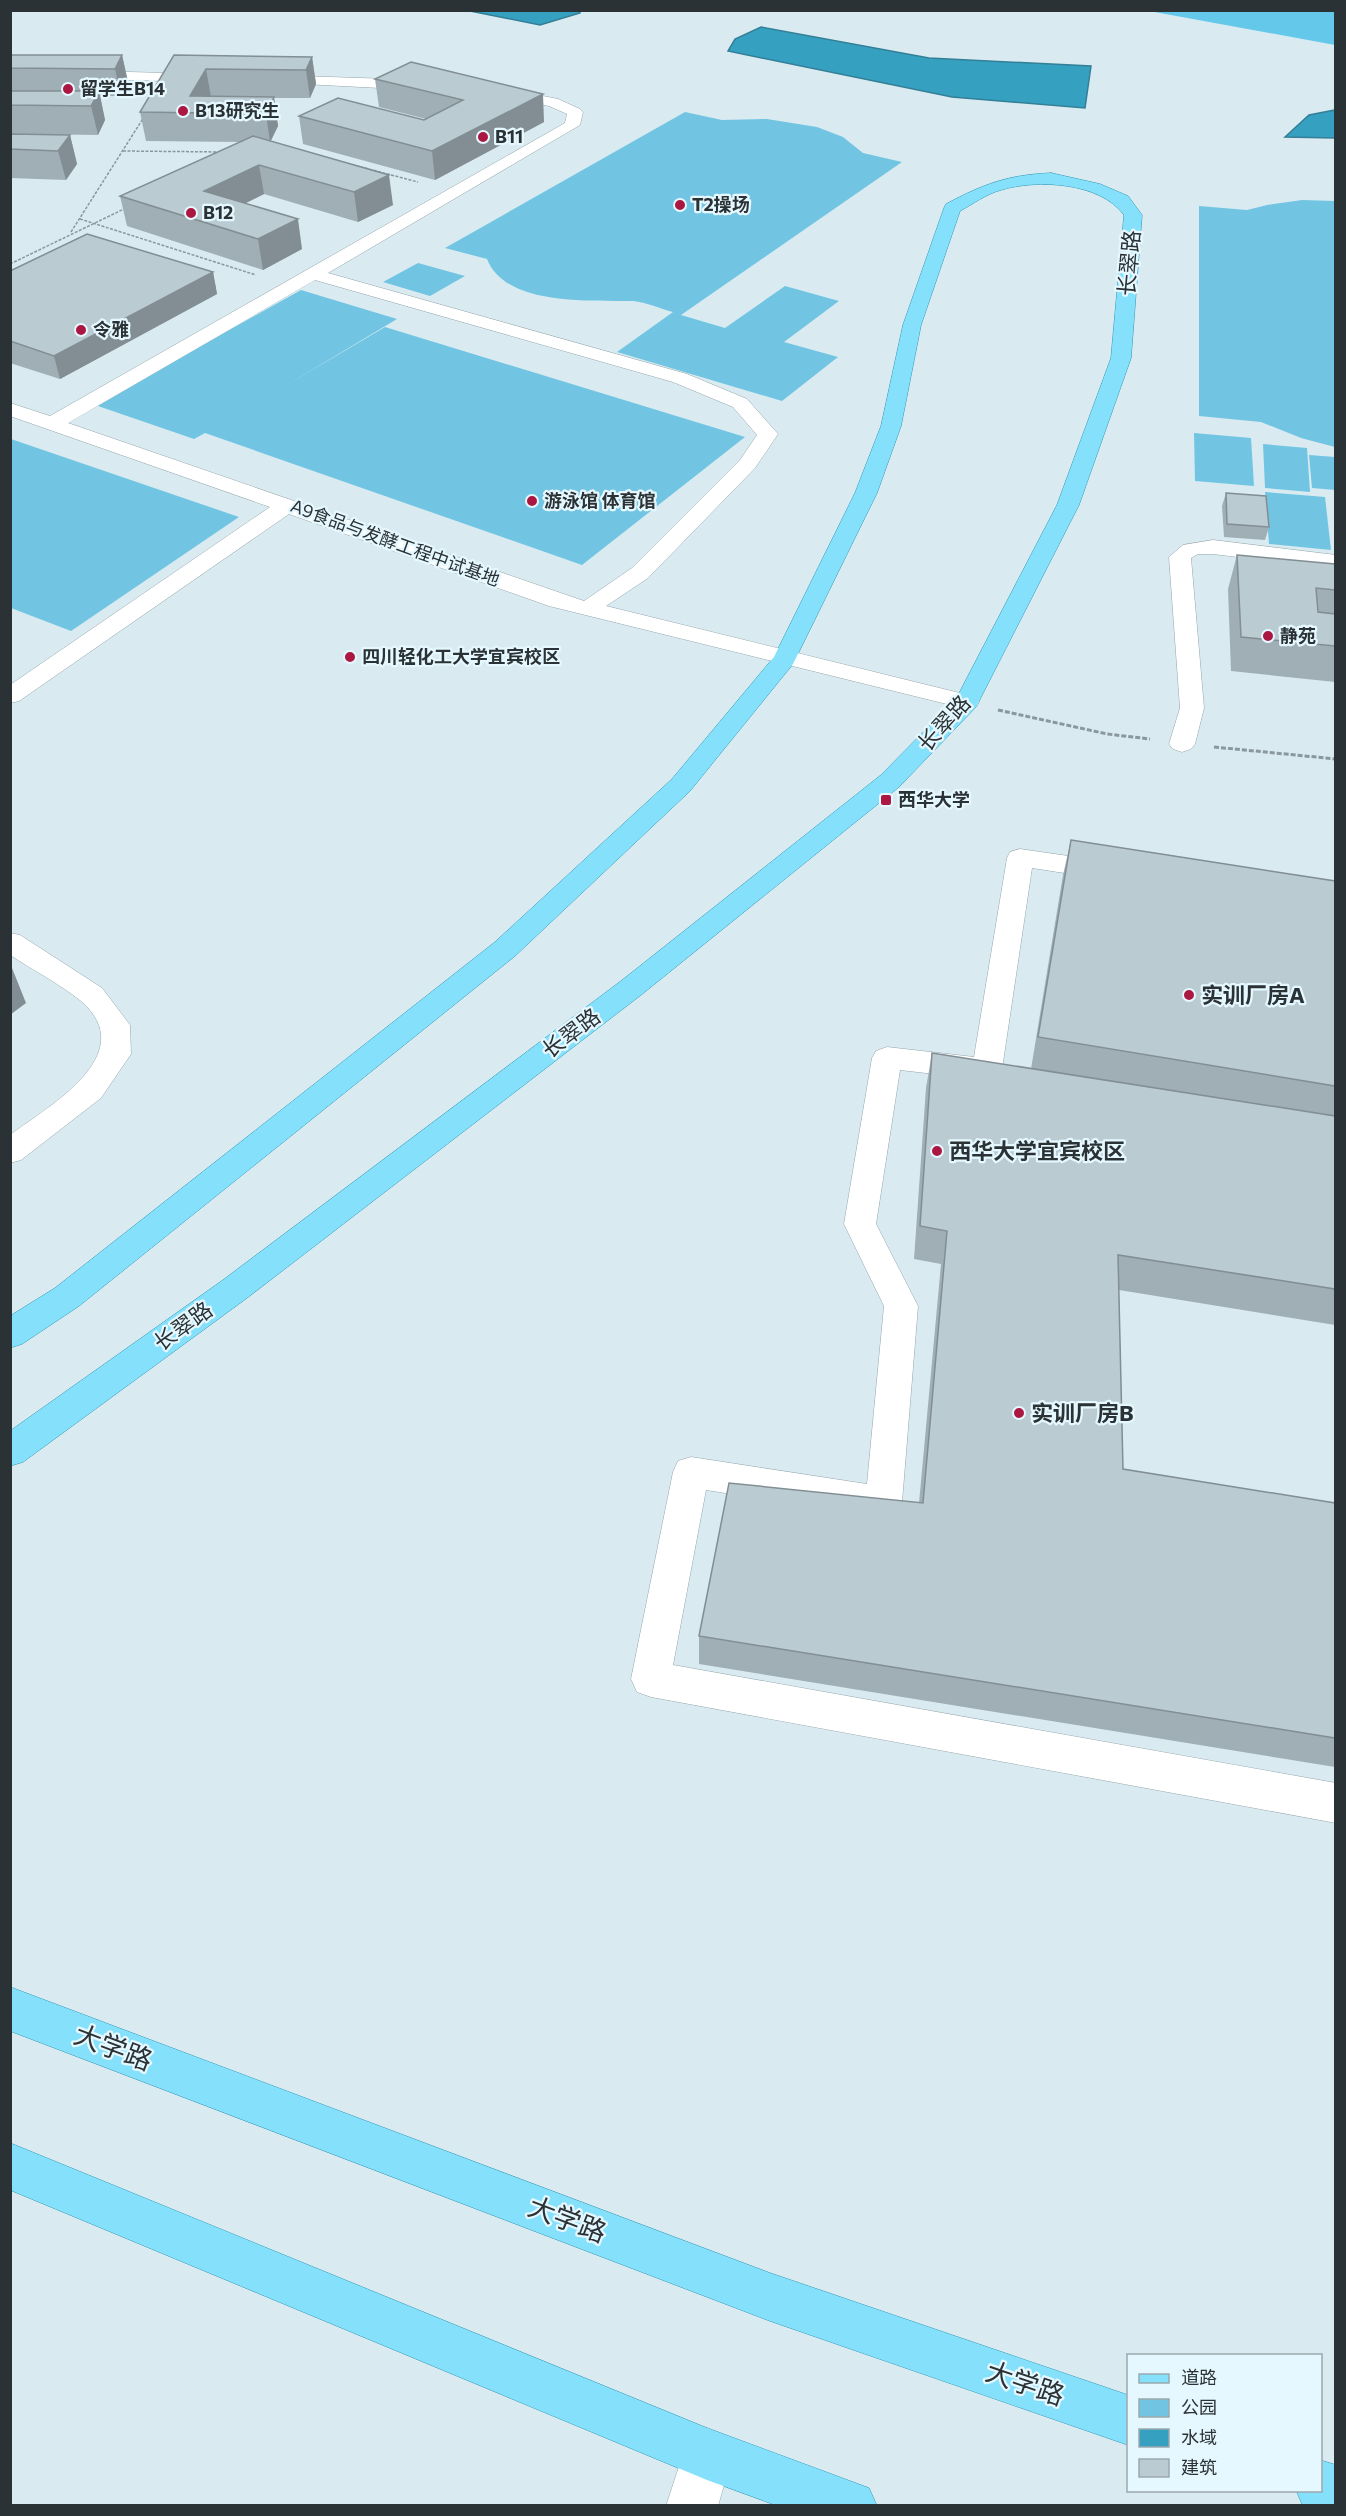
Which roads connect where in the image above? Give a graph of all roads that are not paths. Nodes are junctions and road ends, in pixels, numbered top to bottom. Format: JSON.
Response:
{"nodes":[{"id":1,"x":10,"y":74,"type":"edge"},
{"id":2,"x":224,"y":78,"type":"edge"},
{"id":3,"x":258,"y":79,"type":"edge"},
{"id":4,"x":438,"y":87,"type":"edge"},
{"id":5,"x":482,"y":90,"type":"edge"},
{"id":6,"x":312,"y":274,"type":"junction"},
{"id":7,"x":10,"y":409,"type":"edge"},
{"id":8,"x":55,"y":422,"type":"junction"},
{"id":9,"x":288,"y":505,"type":"junction"},
{"id":10,"x":1335,"y":562,"type":"edge"},
{"id":11,"x":588,"y":608,"type":"junction"},
{"id":12,"x":784,"y":659,"type":"junction"},
{"id":13,"x":10,"y":696,"type":"edge"},
{"id":14,"x":967,"y":702,"type":"junction"},
{"id":15,"x":1182,"y":744,"type":"dead end"},
{"id":16,"x":1137,"y":875,"type":"edge"},
{"id":17,"x":10,"y":942,"type":"edge"},
{"id":18,"x":10,"y":1152,"type":"edge"},
{"id":19,"x":10,"y":1334,"type":"edge"},
{"id":20,"x":10,"y":1451,"type":"edge"},
{"id":21,"x":1335,"y":1803,"type":"edge"},
{"id":22,"x":10,"y":2009,"type":"edge"},
{"id":23,"x":10,"y":2166,"type":"edge"},
{"id":24,"x":1127,"y":2420,"type":"edge"},
{"id":25,"x":707,"y":2454,"type":"junction"},
{"id":26,"x":692,"y":2505,"type":"edge"},
{"id":27,"x":851,"y":2505,"type":"edge"}],
"edges":[{"from":1,"to":2,"type":"street"},
{"from":3,"to":4,"type":"street"},
{"from":5,"to":6,"type":"street"},
{"from":6,"to":8,"type":"street"},
{"from":6,"to":11,"type":"street"},
{"from":7,"to":8,"type":"street","name":"A9食品与发酵工程中试基地"},
{"from":8,"to":9,"type":"street","name":"A9食品与发酵工程中试基地"},
{"from":9,"to":11,"type":"street","name":"A9食品与发酵工程中试基地"},
{"from":9,"to":13,"type":"street"},
{"from":10,"to":15,"type":"street"},
{"from":11,"to":12,"type":"street","name":"A9食品与发酵工程中试基地"},
{"from":12,"to":14,"type":"street","name":"A9食品与发酵工程中试基地"},
{"from":12,"to":14,"type":"main road","name":"长翠路"},
{"from":12,"to":19,"type":"main road","name":"长翠路"},
{"from":14,"to":20,"type":"main road","name":"长翠路"},
{"from":16,"to":21,"type":"street"},
{"from":17,"to":18,"type":"street"},
{"from":22,"to":24,"type":"main road","name":"大学路"},
{"from":23,"to":25,"type":"main road"},
{"from":25,"to":26,"type":"street"},
{"from":25,"to":27,"type":"main road"}]}
